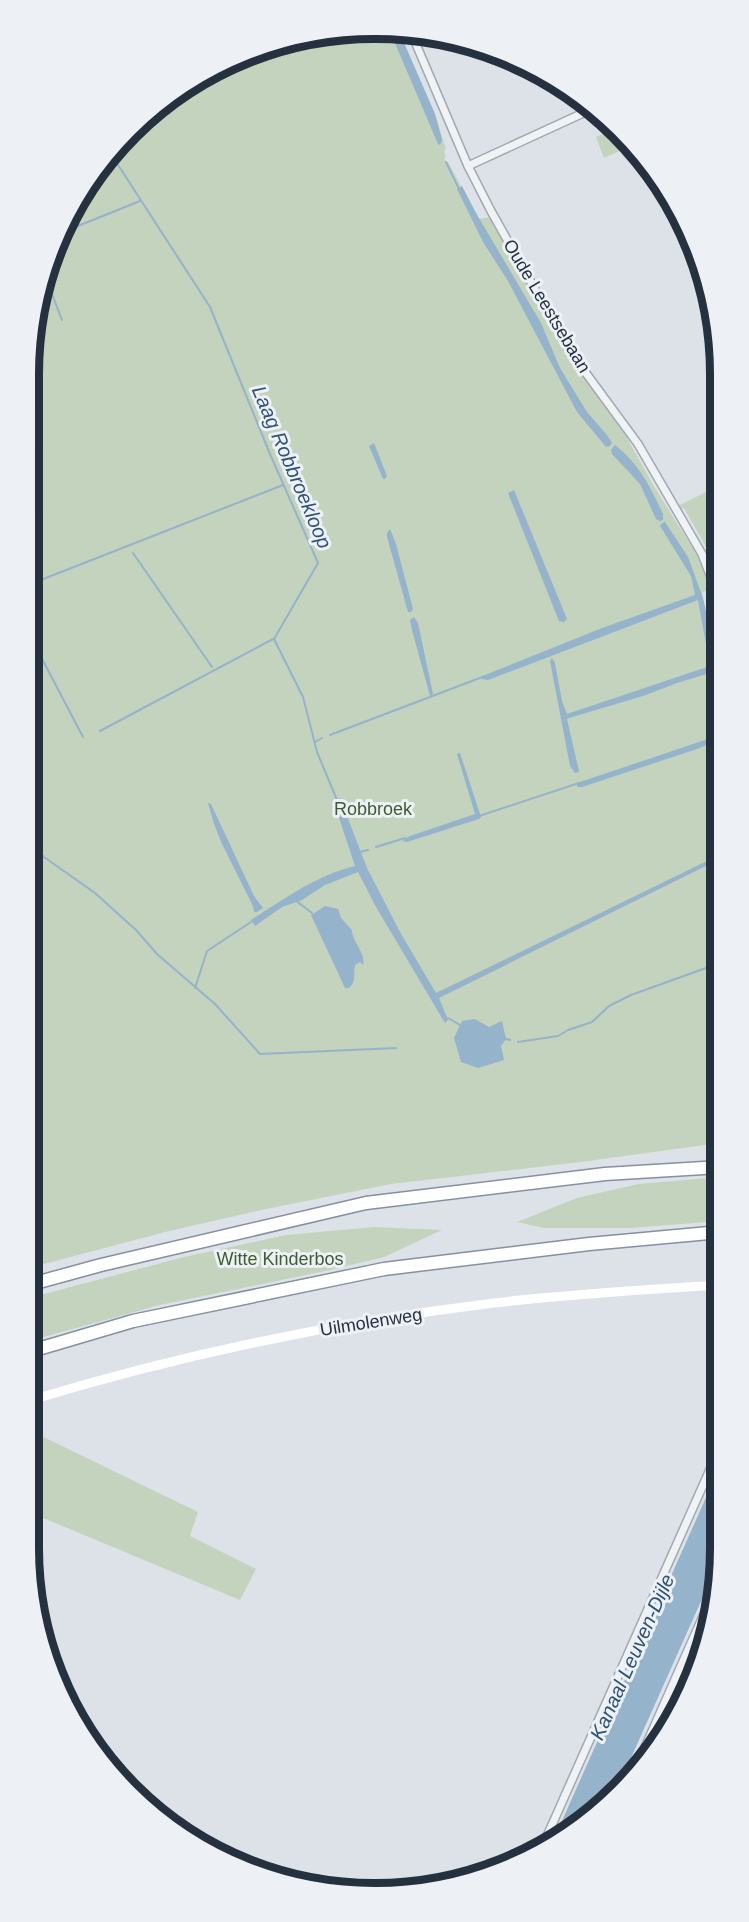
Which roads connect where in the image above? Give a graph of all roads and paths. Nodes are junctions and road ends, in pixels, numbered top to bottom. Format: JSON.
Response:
{"nodes":[{"id":1,"x":415,"y":42,"type":"edge"},
{"id":2,"x":584,"y":112,"type":"edge"},
{"id":3,"x":468,"y":166,"type":"junction"},
{"id":4,"x":710,"y":572,"type":"edge"},
{"id":5,"x":710,"y":1168,"type":"edge"},
{"id":6,"x":710,"y":1233,"type":"edge"},
{"id":7,"x":39,"y":1282,"type":"edge"},
{"id":8,"x":710,"y":1286,"type":"edge"},
{"id":9,"x":39,"y":1349,"type":"edge"},
{"id":10,"x":39,"y":1398,"type":"edge"},
{"id":11,"x":710,"y":1469,"type":"edge"},
{"id":12,"x":704,"y":1615,"type":"edge"},
{"id":13,"x":647,"y":1744,"type":"edge"},
{"id":14,"x":548,"y":1834,"type":"edge"}],
"edges":[{"from":1,"to":3,"type":"street","name":"Oude Leestsebaan"},
{"from":2,"to":3,"type":"street"},
{"from":3,"to":4,"type":"street","name":"Oude Leestsebaan"},
{"from":5,"to":7,"type":"highway"},
{"from":6,"to":9,"type":"highway"},
{"from":8,"to":10,"type":"main road","name":"Uilmolenweg"},
{"from":11,"to":14,"type":"street"},
{"from":12,"to":13,"type":"street"}]}
